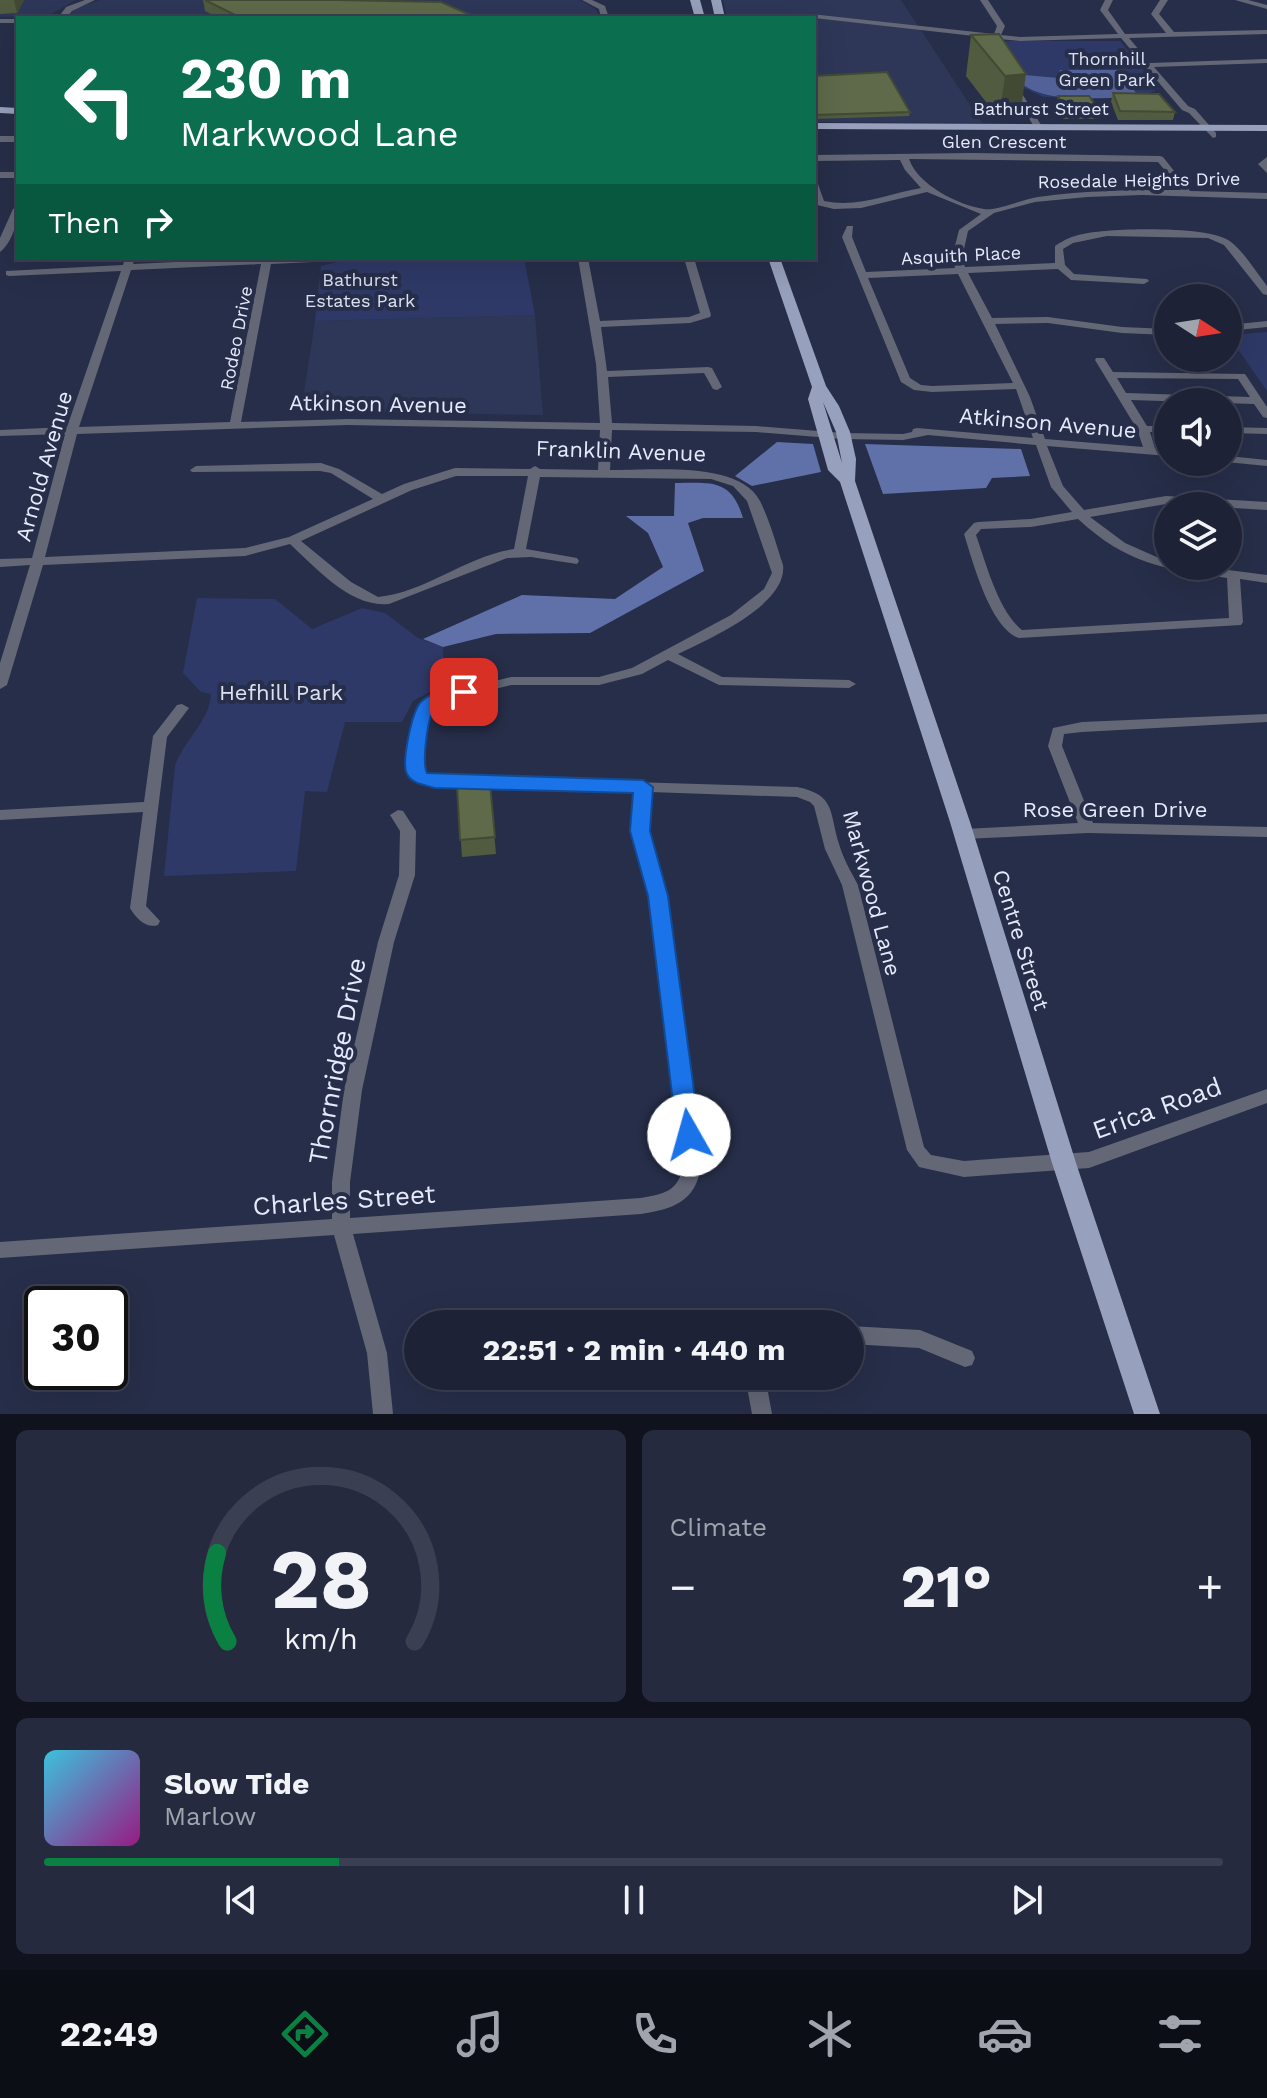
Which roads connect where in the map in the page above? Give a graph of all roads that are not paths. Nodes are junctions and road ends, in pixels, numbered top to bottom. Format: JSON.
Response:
{"nodes":[{"id":1,"x":91,"y":0,"type":"edge"},
{"id":2,"x":586,"y":0,"type":"edge"},
{"id":3,"x":984,"y":0,"type":"edge"},
{"id":4,"x":1109,"y":0,"type":"edge"},
{"id":5,"x":1164,"y":0,"type":"edge"},
{"id":6,"x":1239,"y":0,"type":"edge"},
{"id":7,"x":1261,"y":0,"type":"edge"},
{"id":8,"x":1267,"y":4,"type":"edge"},
{"id":9,"x":68,"y":10,"type":"junction"},
{"id":10,"x":53,"y":16,"type":"edge"},
{"id":11,"x":64,"y":16,"type":"edge"},
{"id":12,"x":604,"y":16,"type":"edge"},
{"id":13,"x":816,"y":17,"type":"edge"},
{"id":14,"x":1267,"y":32,"type":"edge"},
{"id":15,"x":996,"y":36,"type":"junction"},
{"id":16,"x":1173,"y":36,"type":"junction"},
{"id":17,"x":1125,"y":37,"type":"junction"},
{"id":18,"x":998,"y":57,"type":"edge"},
{"id":19,"x":1267,"y":61,"type":"edge"},
{"id":20,"x":1148,"y":65,"type":"junction"},
{"id":21,"x":1004,"y":70,"type":"edge"},
{"id":22,"x":1037,"y":125,"type":"junction"},
{"id":23,"x":816,"y":126,"type":"edge"},
{"id":24,"x":1267,"y":128,"type":"edge"},
{"id":25,"x":1205,"y":131,"type":"junction"},
{"id":26,"x":816,"y":134,"type":"edge"},
{"id":27,"x":1267,"y":136,"type":"edge"},
{"id":28,"x":904,"y":157,"type":"junction"},
{"id":29,"x":816,"y":158,"type":"edge"},
{"id":30,"x":1267,"y":160,"type":"edge"},
{"id":31,"x":1267,"y":170,"type":"edge"},
{"id":32,"x":928,"y":189,"type":"junction"},
{"id":33,"x":816,"y":190,"type":"edge"},
{"id":34,"x":1189,"y":195,"type":"junction"},
{"id":35,"x":1267,"y":196,"type":"edge"},
{"id":36,"x":16,"y":210,"type":"edge"},
{"id":37,"x":4,"y":211,"type":"dead end"},
{"id":38,"x":986,"y":213,"type":"junction"},
{"id":39,"x":16,"y":214,"type":"edge"},
{"id":40,"x":850,"y":228,"type":"dead end"},
{"id":41,"x":0,"y":249,"type":"edge"},
{"id":42,"x":267,"y":260,"type":"edge"},
{"id":43,"x":583,"y":260,"type":"edge"},
{"id":44,"x":690,"y":260,"type":"edge"},
{"id":45,"x":775,"y":260,"type":"edge"},
{"id":46,"x":128,"y":263,"type":"edge"},
{"id":47,"x":1060,"y":266,"type":"junction"},
{"id":48,"x":963,"y":271,"type":"junction"},
{"id":49,"x":9,"y":273,"type":"dead end"},
{"id":50,"x":863,"y":275,"type":"junction"},
{"id":51,"x":1144,"y":281,"type":"dead end"},
{"id":52,"x":1267,"y":292,"type":"edge"},
{"id":53,"x":988,"y":321,"type":"junction"},
{"id":54,"x":595,"y":324,"type":"junction"},
{"id":55,"x":1267,"y":324,"type":"edge"},
{"id":56,"x":1242,"y":327,"type":"edge"},
{"id":57,"x":1154,"y":331,"type":"edge"},
{"id":58,"x":1100,"y":360,"type":"dead end"},
{"id":59,"x":603,"y":374,"type":"junction"},
{"id":60,"x":1110,"y":375,"type":"junction"},
{"id":61,"x":1020,"y":386,"type":"junction"},
{"id":62,"x":717,"y":387,"type":"dead end"},
{"id":63,"x":819,"y":387,"type":"junction"},
{"id":64,"x":1123,"y":396,"type":"junction"},
{"id":65,"x":1257,"y":401,"type":"junction"},
{"id":66,"x":1267,"y":415,"type":"edge"},
{"id":67,"x":235,"y":424,"type":"junction"},
{"id":68,"x":608,"y":428,"type":"junction"},
{"id":69,"x":1143,"y":429,"type":"junction"},
{"id":70,"x":1154,"y":429,"type":"edge"},
{"id":71,"x":72,"y":430,"type":"junction"},
{"id":72,"x":1242,"y":430,"type":"edge"},
{"id":73,"x":825,"y":431,"type":"junction"},
{"id":74,"x":1267,"y":431,"type":"edge"},
{"id":75,"x":842,"y":432,"type":"junction"},
{"id":76,"x":0,"y":433,"type":"edge"},
{"id":77,"x":1040,"y":441,"type":"junction"},
{"id":78,"x":1150,"y":451,"type":"junction"},
{"id":79,"x":1154,"y":451,"type":"edge"},
{"id":80,"x":1242,"y":460,"type":"edge"},
{"id":81,"x":1267,"y":463,"type":"edge"},
{"id":82,"x":196,"y":470,"type":"dead end"},
{"id":83,"x":535,"y":470,"type":"junction"},
{"id":84,"x":604,"y":472,"type":"junction"},
{"id":85,"x":847,"y":481,"type":"junction"},
{"id":86,"x":383,"y":500,"type":"junction"},
{"id":87,"x":1267,"y":506,"type":"edge"},
{"id":88,"x":1083,"y":514,"type":"junction"},
{"id":89,"x":293,"y":540,"type":"junction"},
{"id":90,"x":519,"y":553,"type":"junction"},
{"id":91,"x":1154,"y":560,"type":"edge"},
{"id":92,"x":573,"y":561,"type":"dead end"},
{"id":93,"x":38,"y":562,"type":"junction"},
{"id":94,"x":0,"y":563,"type":"edge"},
{"id":95,"x":1242,"y":576,"type":"edge"},
{"id":96,"x":1267,"y":579,"type":"edge"},
{"id":97,"x":1233,"y":580,"type":"edge"},
{"id":98,"x":669,"y":655,"type":"junction"},
{"id":99,"x":849,"y":684,"type":"dead end"},
{"id":100,"x":0,"y":685,"type":"edge"},
{"id":101,"x":182,"y":708,"type":"dead end"},
{"id":102,"x":1267,"y":718,"type":"edge"},
{"id":103,"x":418,"y":775,"type":"joint"},
{"id":104,"x":643,"y":787,"type":"junction"},
{"id":105,"x":149,"y":807,"type":"junction"},
{"id":106,"x":0,"y":815,"type":"edge"},
{"id":107,"x":398,"y":815,"type":"dead end"},
{"id":108,"x":1088,"y":828,"type":"junction"},
{"id":109,"x":1267,"y":832,"type":"edge"},
{"id":110,"x":964,"y":834,"type":"junction"},
{"id":111,"x":152,"y":921,"type":"dead end"},
{"id":112,"x":1267,"y":1096,"type":"edge"},
{"id":113,"x":1064,"y":1163,"type":"junction"},
{"id":114,"x":341,"y":1226,"type":"junction"},
{"id":115,"x":0,"y":1250,"type":"edge"},
{"id":116,"x":864,"y":1336,"type":"edge"},
{"id":117,"x":965,"y":1358,"type":"dead end"},
{"id":118,"x":758,"y":1390,"type":"edge"},
{"id":119,"x":383,"y":1414,"type":"edge"},
{"id":120,"x":762,"y":1414,"type":"edge"},
{"id":121,"x":1147,"y":1414,"type":"edge"}],
"edges":[{"from":1,"to":9,"type":"street"},
{"from":2,"to":12,"type":"street"},
{"from":3,"to":15,"type":"street"},
{"from":4,"to":17,"type":"street"},
{"from":5,"to":16,"type":"street"},
{"from":6,"to":8,"type":"street"},
{"from":7,"to":8,"type":"street"},
{"from":9,"to":10,"type":"street"},
{"from":9,"to":11,"type":"street"},
{"from":13,"to":15,"type":"street"},
{"from":14,"to":16,"type":"street"},
{"from":15,"to":17,"type":"street"},
{"from":15,"to":18,"type":"street"},
{"from":16,"to":17,"type":"street"},
{"from":17,"to":20,"type":"street"},
{"from":19,"to":20,"type":"street"},
{"from":20,"to":25,"type":"street"},
{"from":21,"to":22,"type":"street"},
{"from":22,"to":23,"type":"main road","name":"Bathurst Street"},
{"from":22,"to":25,"type":"main road","name":"Bathurst Street"},
{"from":24,"to":25,"type":"main road","name":"Bathurst Street"},
{"from":25,"to":26,"type":"main road","name":"Bathurst Street"},
{"from":25,"to":27,"type":"main road","name":"Bathurst Street"},
{"from":28,"to":29,"type":"street"},
{"from":28,"to":32,"type":"street"},
{"from":28,"to":34,"type":"street","name":"Glen Crescent"},
{"from":30,"to":31,"type":"street"},
{"from":32,"to":33,"type":"street"},
{"from":32,"to":38,"type":"street"},
{"from":34,"to":35,"type":"street","name":"Rosedale Heights Drive"},
{"from":34,"to":38,"type":"street","name":"Rosedale Heights Drive"},
{"from":36,"to":37,"type":"street"},
{"from":38,"to":48,"type":"street","name":"Rosedale Heights Drive"},
{"from":39,"to":41,"type":"street"},
{"from":40,"to":50,"type":"street"},
{"from":42,"to":46,"type":"street"},
{"from":42,"to":67,"type":"street","name":"Rodeo Drive"},
{"from":43,"to":54,"type":"street"},
{"from":44,"to":54,"type":"street"},
{"from":45,"to":63,"type":"main road","name":"Centre Street"},
{"from":46,"to":49,"type":"street"},
{"from":46,"to":71,"type":"street","name":"Arnold Avenue"},
{"from":47,"to":48,"type":"street","name":"Asquith Place"},
{"from":47,"to":51,"type":"street"},
{"from":47,"to":52,"type":"street"},
{"from":48,"to":50,"type":"street","name":"Asquith Place"},
{"from":48,"to":53,"type":"street","name":"Rosedale Heights Drive"},
{"from":50,"to":61,"type":"street"},
{"from":53,"to":57,"type":"street"},
{"from":53,"to":61,"type":"street","name":"Rosedale Heights Drive"},
{"from":54,"to":59,"type":"street"},
{"from":55,"to":56,"type":"street"},
{"from":58,"to":60,"type":"street"},
{"from":59,"to":62,"type":"street"},
{"from":59,"to":68,"type":"street"},
{"from":60,"to":64,"type":"street"},
{"from":60,"to":65,"type":"street"},
{"from":61,"to":77,"type":"street","name":"Rosedale Heights Drive"},
{"from":63,"to":73,"type":"main road","name":"Centre Street"},
{"from":63,"to":75,"type":"main road","name":"Centre Street"},
{"from":64,"to":65,"type":"street"},
{"from":64,"to":69,"type":"street"},
{"from":65,"to":66,"type":"street"},
{"from":67,"to":68,"type":"street","name":"Atkinson Avenue"},
{"from":67,"to":71,"type":"street","name":"Atkinson Avenue"},
{"from":68,"to":73,"type":"street","name":"Atkinson Avenue"},
{"from":68,"to":84,"type":"street"},
{"from":69,"to":70,"type":"street"},
{"from":69,"to":78,"type":"street"},
{"from":71,"to":76,"type":"street","name":"Atkinson Avenue"},
{"from":71,"to":93,"type":"street","name":"Arnold Avenue"},
{"from":72,"to":74,"type":"street"},
{"from":73,"to":75,"type":"street","name":"Atkinson Avenue"},
{"from":73,"to":85,"type":"main road","name":"Centre Street"},
{"from":75,"to":77,"type":"street","name":"Atkinson Avenue"},
{"from":75,"to":85,"type":"main road","name":"Centre Street"},
{"from":77,"to":78,"type":"street","name":"Atkinson Avenue"},
{"from":77,"to":88,"type":"street","name":"Rosedale Heights Drive"},
{"from":78,"to":79,"type":"street","name":"Atkinson Avenue"},
{"from":80,"to":81,"type":"street"},
{"from":82,"to":86,"type":"street"},
{"from":83,"to":84,"type":"street","name":"Franklin Avenue"},
{"from":83,"to":86,"type":"street","name":"Franklin Avenue"},
{"from":83,"to":90,"type":"street"},
{"from":84,"to":98,"type":"street","name":"Franklin Avenue"},
{"from":85,"to":110,"type":"main road","name":"Centre Street"},
{"from":86,"to":89,"type":"street","name":"Franklin Avenue"},
{"from":87,"to":88,"type":"street"},
{"from":88,"to":91,"type":"street","name":"Rosedale Heights Drive"},
{"from":88,"to":97,"type":"street"},
{"from":89,"to":90,"type":"street"},
{"from":89,"to":93,"type":"street","name":"Franklin Avenue"},
{"from":90,"to":92,"type":"street"},
{"from":93,"to":94,"type":"street","name":"Franklin Avenue"},
{"from":93,"to":100,"type":"street","name":"Arnold Avenue"},
{"from":95,"to":96,"type":"street","name":"Rosedale Heights Drive"},
{"from":98,"to":99,"type":"street"},
{"from":98,"to":103,"type":"street","name":"Franklin Avenue"},
{"from":101,"to":105,"type":"street"},
{"from":102,"to":108,"type":"street"},
{"from":103,"to":104,"type":"street","name":"Markwood Lane"},
{"from":104,"to":113,"type":"street","name":"Markwood Lane"},
{"from":104,"to":114,"type":"street","name":"Charles Street"},
{"from":105,"to":106,"type":"street"},
{"from":105,"to":111,"type":"street"},
{"from":107,"to":114,"type":"street","name":"Thornridge Drive"},
{"from":108,"to":109,"type":"street","name":"Rose Green Drive"},
{"from":108,"to":110,"type":"street","name":"Rose Green Drive"},
{"from":110,"to":113,"type":"main road","name":"Centre Street"},
{"from":112,"to":113,"type":"street","name":"Erica Road"},
{"from":113,"to":121,"type":"main road","name":"Centre Street"},
{"from":114,"to":115,"type":"street","name":"Charles Street"},
{"from":114,"to":119,"type":"street","name":"Thornridge Drive"},
{"from":116,"to":117,"type":"street"},
{"from":118,"to":120,"type":"street"}]}
